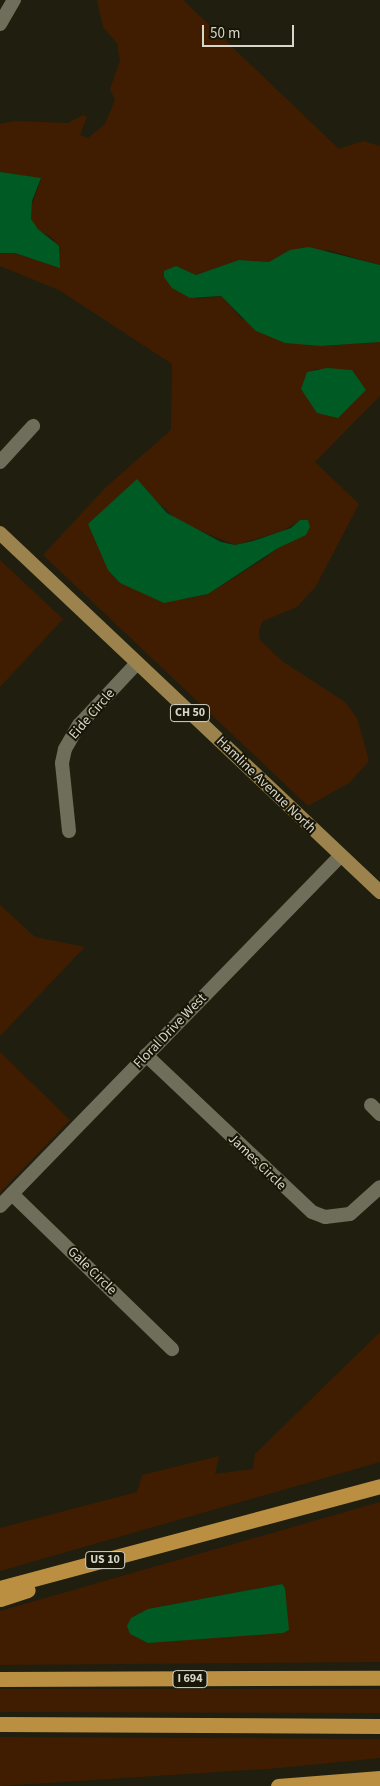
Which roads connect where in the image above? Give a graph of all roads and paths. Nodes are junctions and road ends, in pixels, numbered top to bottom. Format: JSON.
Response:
{"nodes":[{"id":1,"x":14,"y":0,"type":"edge"},
{"id":2,"x":0,"y":24,"type":"edge"},
{"id":3,"x":33,"y":426,"type":"dead end"},
{"id":4,"x":0,"y":462,"type":"edge"},
{"id":5,"x":0,"y":533,"type":"edge"},
{"id":6,"x":137,"y":663,"type":"junction"},
{"id":7,"x":69,"y":831,"type":"dead end"},
{"id":8,"x":340,"y":856,"type":"junction"},
{"id":9,"x":380,"y":892,"type":"edge"},
{"id":10,"x":146,"y":1056,"type":"junction"},
{"id":11,"x":380,"y":1187,"type":"edge"},
{"id":12,"x":12,"y":1194,"type":"junction"},
{"id":13,"x":0,"y":1206,"type":"edge"},
{"id":14,"x":172,"y":1349,"type":"dead end"},
{"id":15,"x":380,"y":1486,"type":"edge"},
{"id":16,"x":210,"y":1531,"type":"junction"},
{"id":17,"x":0,"y":1588,"type":"edge"},
{"id":18,"x":0,"y":1600,"type":"edge"},
{"id":19,"x":380,"y":1678,"type":"edge"},
{"id":20,"x":0,"y":1679,"type":"edge"},
{"id":21,"x":0,"y":1724,"type":"edge"},
{"id":22,"x":380,"y":1726,"type":"edge"},
{"id":23,"x":377,"y":1778,"type":"edge"},
{"id":24,"x":278,"y":1786,"type":"edge"}],
"edges":[{"from":1,"to":2,"type":"street"},
{"from":3,"to":4,"type":"street"},
{"from":5,"to":6,"type":"main road","name":"Hamline Avenue North","number":"CH 50"},
{"from":6,"to":7,"type":"street","name":"Eide Circle"},
{"from":6,"to":8,"type":"main road","name":"Hamline Avenue North","number":"CH 50"},
{"from":8,"to":9,"type":"main road","name":"Hamline Avenue North","number":"CH 50"},
{"from":8,"to":10,"type":"street","name":"Floral Drive West"},
{"from":10,"to":11,"type":"street","name":"James Circle"},
{"from":10,"to":12,"type":"street","name":"Floral Drive West"},
{"from":12,"to":13,"type":"street","name":"Floral Drive West"},
{"from":12,"to":14,"type":"street","name":"Gale Circle"},
{"from":15,"to":16,"type":"highway","number":"US 10"},
{"from":16,"to":17,"type":"highway","number":"US 10"},
{"from":16,"to":18,"type":"highway"},
{"from":19,"to":20,"type":"highway","number":"I 694"},
{"from":21,"to":22,"type":"highway"},
{"from":23,"to":24,"type":"highway"}]}
